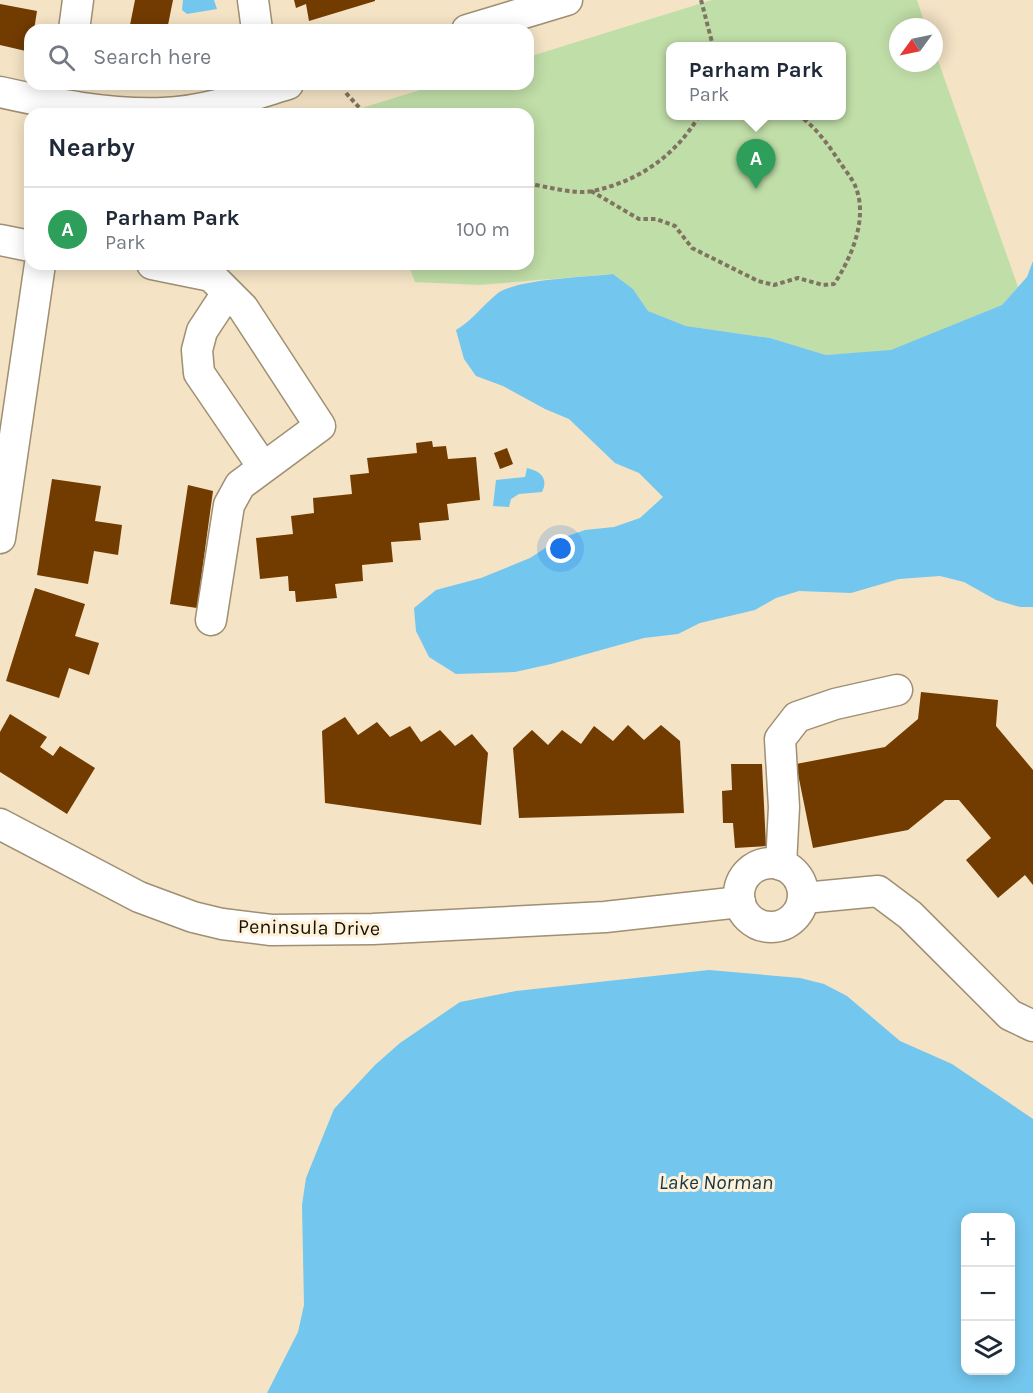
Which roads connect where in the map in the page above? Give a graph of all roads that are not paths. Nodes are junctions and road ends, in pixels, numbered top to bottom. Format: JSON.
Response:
{"nodes":[{"id":1,"x":78,"y":0,"type":"edge"},
{"id":2,"x":253,"y":0,"type":"edge"},
{"id":3,"x":567,"y":0,"type":"edge"},
{"id":4,"x":477,"y":18,"type":"edge"},
{"id":5,"x":75,"y":24,"type":"edge"},
{"id":6,"x":256,"y":24,"type":"edge"},
{"id":7,"x":257,"y":90,"type":"edge"},
{"id":8,"x":0,"y":92,"type":"edge"},
{"id":9,"x":65,"y":101,"type":"edge"},
{"id":10,"x":123,"y":108,"type":"edge"},
{"id":11,"x":185,"y":108,"type":"edge"},
{"id":12,"x":0,"y":240,"type":"edge"},
{"id":13,"x":24,"y":245,"type":"edge"},
{"id":14,"x":39,"y":270,"type":"edge"},
{"id":15,"x":182,"y":270,"type":"edge"},
{"id":16,"x":227,"y":293,"type":"junction"},
{"id":17,"x":263,"y":467,"type":"junction"},
{"id":18,"x":0,"y":538,"type":"edge"},
{"id":19,"x":211,"y":620,"type":"dead end"},
{"id":20,"x":897,"y":690,"type":"dead end"},
{"id":21,"x":0,"y":824,"type":"edge"},
{"id":22,"x":781,"y":865,"type":"junction"},
{"id":23,"x":804,"y":898,"type":"junction"},
{"id":24,"x":740,"y":902,"type":"junction"},
{"id":25,"x":1033,"y":1026,"type":"edge"}],
"edges":[{"from":1,"to":5,"type":"street"},
{"from":2,"to":6,"type":"street"},
{"from":3,"to":4,"type":"street"},
{"from":7,"to":11,"type":"street"},
{"from":8,"to":9,"type":"street"},
{"from":9,"to":10,"type":"street"},
{"from":12,"to":13,"type":"street"},
{"from":14,"to":18,"type":"street"},
{"from":15,"to":16,"type":"street"},
{"from":16,"to":17,"type":"street"},
{"from":16,"to":17,"type":"street"},
{"from":17,"to":19,"type":"street"},
{"from":20,"to":22,"type":"street"},
{"from":21,"to":24,"type":"street","name":"Peninsula Drive"},
{"from":22,"to":23,"type":"street"},
{"from":22,"to":24,"type":"street"},
{"from":23,"to":24,"type":"street"},
{"from":23,"to":25,"type":"street"}]}
